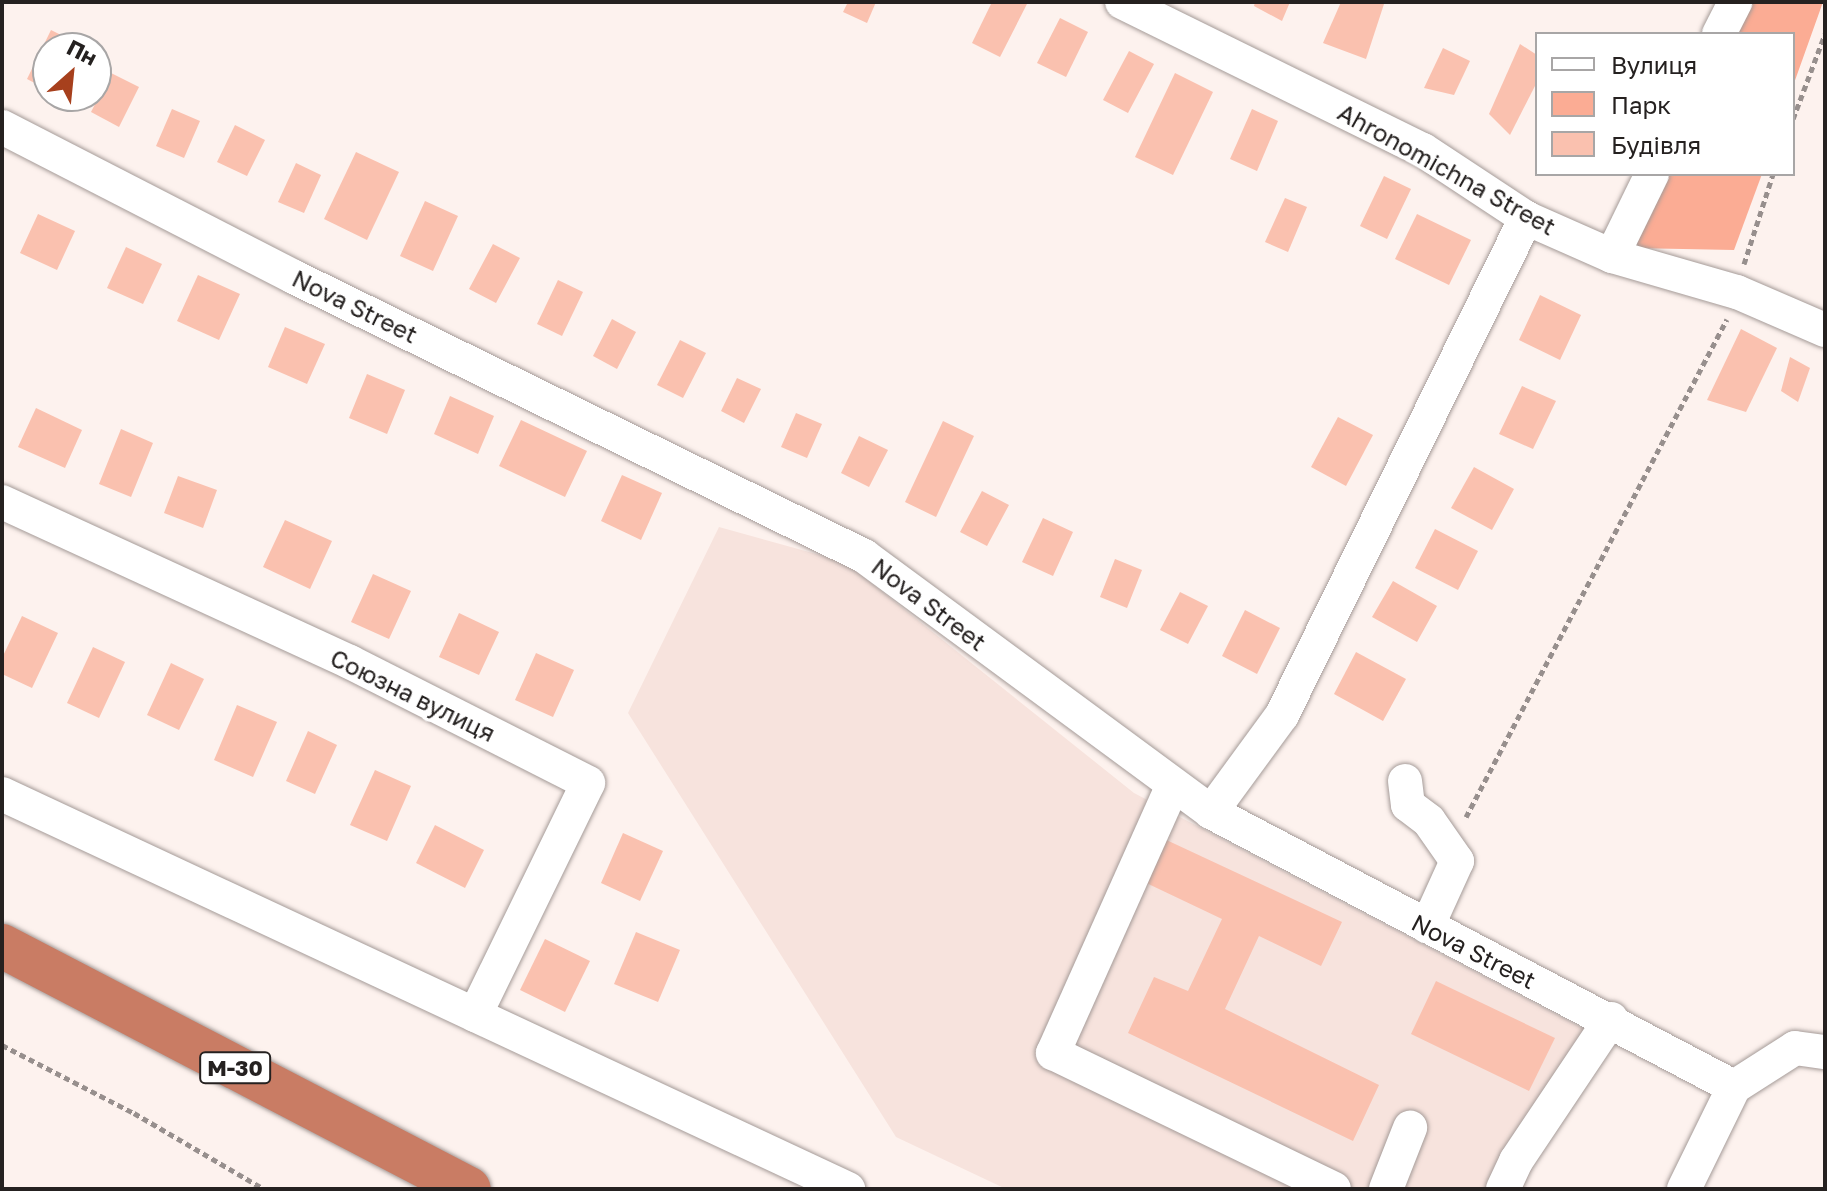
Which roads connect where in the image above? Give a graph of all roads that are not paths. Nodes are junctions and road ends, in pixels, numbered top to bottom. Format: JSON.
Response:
{"nodes":[{"id":1,"x":1122,"y":2,"type":"edge"},
{"id":2,"x":1735,"y":2,"type":"edge"},
{"id":3,"x":1720,"y":32,"type":"edge"},
{"id":4,"x":2,"y":127,"type":"edge"},
{"id":5,"x":1651,"y":176,"type":"edge"},
{"id":6,"x":1526,"y":218,"type":"junction"},
{"id":7,"x":1612,"y":256,"type":"junction"},
{"id":8,"x":1825,"y":330,"type":"edge"},
{"id":9,"x":2,"y":502,"type":"edge"},
{"id":10,"x":1405,"y":781,"type":"dead end"},
{"id":11,"x":1173,"y":785,"type":"junction"},
{"id":12,"x":2,"y":794,"type":"edge"},
{"id":13,"x":1211,"y":812,"type":"junction"},
{"id":14,"x":1427,"y":927,"type":"junction"},
{"id":15,"x":2,"y":946,"type":"edge"},
{"id":16,"x":475,"y":1015,"type":"junction"},
{"id":17,"x":1611,"y":1019,"type":"junction"},
{"id":18,"x":1825,"y":1052,"type":"edge"},
{"id":19,"x":1734,"y":1087,"type":"junction"},
{"id":20,"x":1410,"y":1128,"type":"dead end"},
{"id":21,"x":469,"y":1189,"type":"edge"},
{"id":22,"x":848,"y":1189,"type":"edge"},
{"id":23,"x":1334,"y":1189,"type":"edge"},
{"id":24,"x":1386,"y":1189,"type":"edge"},
{"id":25,"x":1503,"y":1189,"type":"edge"},
{"id":26,"x":1684,"y":1189,"type":"edge"}],
"edges":[{"from":1,"to":6,"type":"street","name":"Ahronomichna Street"},
{"from":2,"to":3,"type":"street"},
{"from":4,"to":11,"type":"street","name":"Nova Street"},
{"from":5,"to":7,"type":"street"},
{"from":6,"to":7,"type":"street","name":"Ahronomichna Street"},
{"from":6,"to":13,"type":"street"},
{"from":7,"to":8,"type":"street","name":"Ahronomichna Street"},
{"from":9,"to":16,"type":"street","name":"Союзна вулиця"},
{"from":10,"to":14,"type":"street"},
{"from":11,"to":13,"type":"street","name":"Nova Street"},
{"from":11,"to":23,"type":"street"},
{"from":12,"to":16,"type":"street"},
{"from":13,"to":14,"type":"street","name":"Nova Street"},
{"from":14,"to":17,"type":"street","name":"Nova Street"},
{"from":15,"to":21,"type":"highway","number":"М-30"},
{"from":16,"to":22,"type":"street"},
{"from":17,"to":19,"type":"street","name":"Nova Street"},
{"from":17,"to":25,"type":"street"},
{"from":18,"to":19,"type":"street"},
{"from":19,"to":26,"type":"street"},
{"from":20,"to":24,"type":"street"}]}
